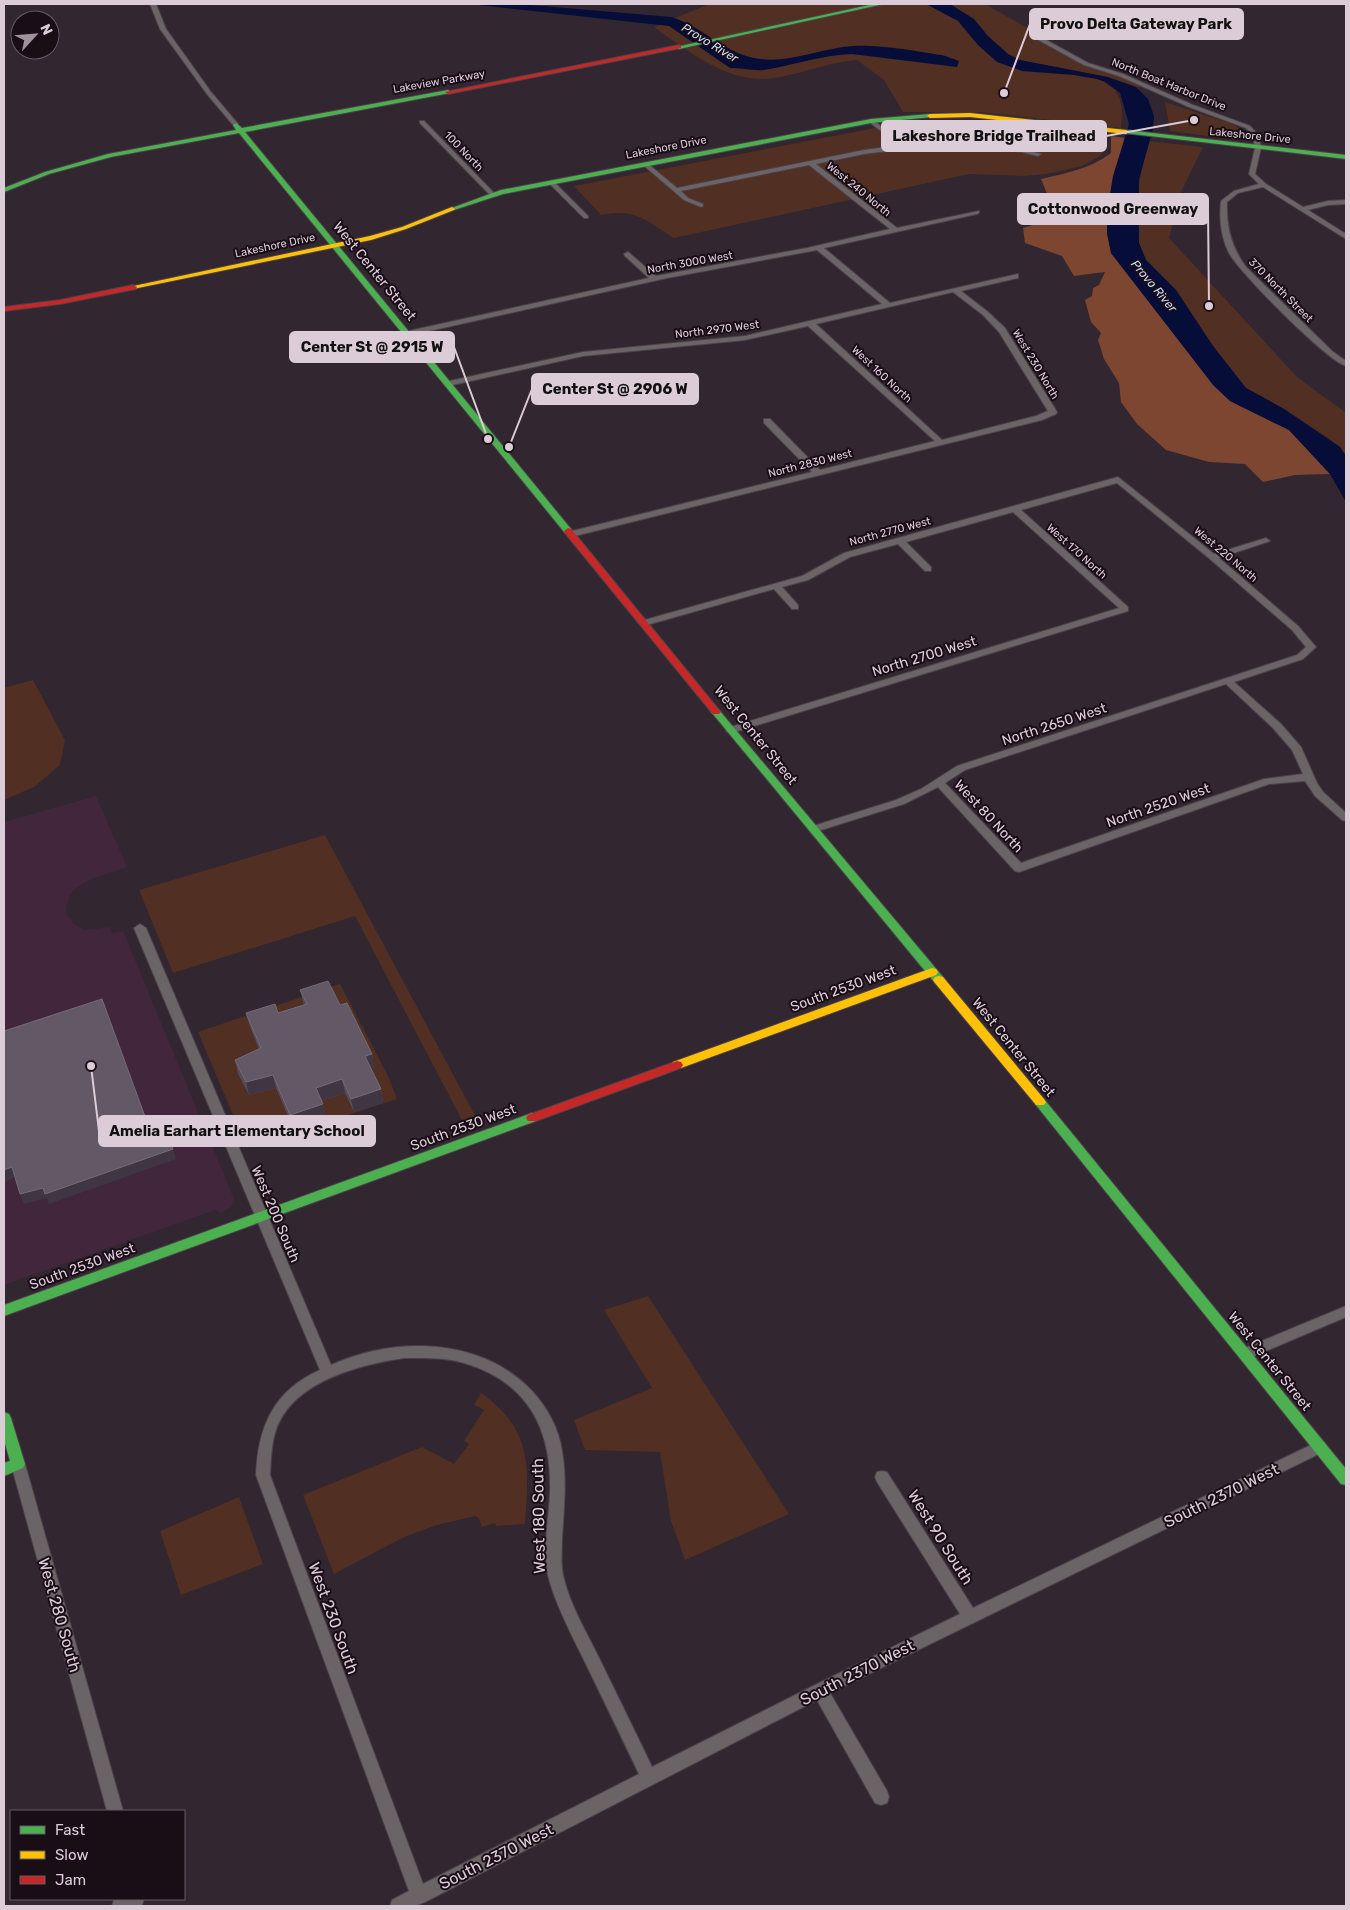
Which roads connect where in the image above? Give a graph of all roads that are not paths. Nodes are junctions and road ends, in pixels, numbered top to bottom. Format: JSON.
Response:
{"nodes":[{"id":1,"x":153,"y":4,"type":"edge"},
{"id":2,"x":850,"y":4,"type":"edge"},
{"id":3,"x":873,"y":4,"type":"edge"},
{"id":4,"x":731,"y":33,"type":"junction"},
{"id":5,"x":1035,"y":36,"type":"dead end"},
{"id":6,"x":871,"y":121,"type":"junction"},
{"id":7,"x":422,"y":122,"type":"dead end"},
{"id":8,"x":238,"y":128,"type":"junction"},
{"id":9,"x":904,"y":146,"type":"junction"},
{"id":10,"x":1258,"y":148,"type":"junction"},
{"id":11,"x":1038,"y":154,"type":"dead end"},
{"id":12,"x":1346,"y":157,"type":"edge"},
{"id":13,"x":810,"y":163,"type":"junction"},
{"id":14,"x":646,"y":164,"type":"junction"},
{"id":15,"x":4,"y":181,"type":"edge"},
{"id":16,"x":551,"y":182,"type":"junction"},
{"id":17,"x":1264,"y":186,"type":"junction"},
{"id":18,"x":4,"y":190,"type":"edge"},
{"id":19,"x":675,"y":190,"type":"junction"},
{"id":20,"x":492,"y":194,"type":"junction"},
{"id":21,"x":1346,"y":202,"type":"edge"},
{"id":22,"x":702,"y":205,"type":"dead end"},
{"id":23,"x":1300,"y":209,"type":"junction"},
{"id":24,"x":977,"y":212,"type":"dead end"},
{"id":25,"x":586,"y":217,"type":"dead end"},
{"id":26,"x":894,"y":230,"type":"junction"},
{"id":27,"x":1346,"y":237,"type":"edge"},
{"id":28,"x":335,"y":245,"type":"junction"},
{"id":29,"x":819,"y":248,"type":"junction"},
{"id":30,"x":628,"y":254,"type":"dead end"},
{"id":31,"x":1016,"y":276,"type":"dead end"},
{"id":32,"x":655,"y":279,"type":"junction"},
{"id":33,"x":955,"y":290,"type":"junction"},
{"id":34,"x":888,"y":305,"type":"junction"},
{"id":35,"x":4,"y":309,"type":"edge"},
{"id":36,"x":810,"y":324,"type":"junction"},
{"id":37,"x":407,"y":334,"type":"junction"},
{"id":38,"x":1346,"y":364,"type":"edge"},
{"id":39,"x":448,"y":384,"type":"junction"},
{"id":40,"x":1053,"y":412,"type":"joint"},
{"id":41,"x":767,"y":421,"type":"dead end"},
{"id":42,"x":939,"y":442,"type":"junction"},
{"id":43,"x":818,"y":473,"type":"junction"},
{"id":44,"x":1118,"y":480,"type":"joint"},
{"id":45,"x":1015,"y":509,"type":"junction"},
{"id":46,"x":571,"y":534,"type":"junction"},
{"id":47,"x":899,"y":540,"type":"junction"},
{"id":48,"x":1266,"y":541,"type":"dead end"},
{"id":49,"x":1213,"y":557,"type":"junction"},
{"id":50,"x":928,"y":569,"type":"dead end"},
{"id":51,"x":776,"y":586,"type":"junction"},
{"id":52,"x":795,"y":607,"type":"dead end"},
{"id":53,"x":1125,"y":610,"type":"joint"},
{"id":54,"x":644,"y":623,"type":"junction"},
{"id":55,"x":1306,"y":652,"type":"joint"},
{"id":56,"x":1227,"y":680,"type":"junction"},
{"id":57,"x":731,"y":730,"type":"junction"},
{"id":58,"x":1309,"y":777,"type":"junction"},
{"id":59,"x":939,"y":782,"type":"junction"},
{"id":60,"x":1346,"y":818,"type":"edge"},
{"id":61,"x":814,"y":829,"type":"junction"},
{"id":62,"x":1019,"y":868,"type":"joint"},
{"id":63,"x":140,"y":928,"type":"dead end"},
{"id":64,"x":932,"y":972,"type":"junction"},
{"id":65,"x":260,"y":1217,"type":"junction"},
{"id":66,"x":1346,"y":1310,"type":"edge"},
{"id":67,"x":4,"y":1311,"type":"edge"},
{"id":68,"x":1245,"y":1354,"type":"junction"},
{"id":69,"x":327,"y":1372,"type":"junction"},
{"id":70,"x":4,"y":1418,"type":"edge"},
{"id":71,"x":1320,"y":1447,"type":"junction"},
{"id":72,"x":11,"y":1467,"type":"edge"},
{"id":73,"x":882,"y":1477,"type":"dead end"},
{"id":74,"x":1346,"y":1479,"type":"edge"},
{"id":75,"x":970,"y":1616,"type":"junction"},
{"id":76,"x":820,"y":1690,"type":"junction"},
{"id":77,"x":649,"y":1778,"type":"junction"},
{"id":78,"x":880,"y":1797,"type":"dead end"},
{"id":79,"x":115,"y":1810,"type":"edge"},
{"id":80,"x":419,"y":1896,"type":"junction"},
{"id":81,"x":135,"y":1900,"type":"edge"},
{"id":82,"x":120,"y":1906,"type":"edge"},
{"id":83,"x":398,"y":1906,"type":"edge"}],
"edges":[{"from":1,"to":8,"type":"street","name":"West Center Street"},
{"from":2,"to":4,"type":"street","name":"Lakeview Parkway"},
{"from":3,"to":4,"type":"street","name":"Lakeview Parkway"},
{"from":4,"to":8,"type":"street","name":"Lakeview Parkway"},
{"from":5,"to":10,"type":"street","name":"North Boat Harbor Drive"},
{"from":6,"to":9,"type":"street"},
{"from":6,"to":10,"type":"street","name":"Lakeshore Drive"},
{"from":6,"to":14,"type":"street","name":"Lakeshore Drive"},
{"from":7,"to":20,"type":"street","name":"100 North"},
{"from":8,"to":15,"type":"street","name":"Lakeview Parkway"},
{"from":8,"to":18,"type":"street","name":"Lakeview Parkway"},
{"from":8,"to":28,"type":"street","name":"West Center Street"},
{"from":9,"to":11,"type":"street"},
{"from":9,"to":13,"type":"street"},
{"from":10,"to":12,"type":"street","name":"Lakeshore Drive"},
{"from":10,"to":17,"type":"street"},
{"from":13,"to":19,"type":"street"},
{"from":13,"to":26,"type":"street","name":"West 240 North"},
{"from":14,"to":16,"type":"street","name":"Lakeshore Drive"},
{"from":14,"to":19,"type":"street"},
{"from":16,"to":20,"type":"street","name":"Lakeshore Drive"},
{"from":16,"to":25,"type":"street"},
{"from":17,"to":23,"type":"street"},
{"from":17,"to":38,"type":"street","name":"370 North Street"},
{"from":19,"to":22,"type":"street"},
{"from":20,"to":28,"type":"street","name":"Lakeshore Drive"},
{"from":21,"to":23,"type":"street"},
{"from":23,"to":27,"type":"street"},
{"from":24,"to":26,"type":"street","name":"North 3000 West"},
{"from":26,"to":29,"type":"street","name":"North 3000 West"},
{"from":28,"to":35,"type":"street","name":"Lakeshore Drive"},
{"from":28,"to":37,"type":"street","name":"West Center Street"},
{"from":29,"to":32,"type":"street","name":"North 3000 West"},
{"from":29,"to":34,"type":"street"},
{"from":30,"to":32,"type":"street"},
{"from":31,"to":33,"type":"street","name":"North 2970 West"},
{"from":32,"to":37,"type":"street","name":"North 3000 West"},
{"from":33,"to":34,"type":"street","name":"North 2970 West"},
{"from":33,"to":40,"type":"street","name":"West 230 North"},
{"from":34,"to":36,"type":"street","name":"North 2970 West"},
{"from":36,"to":39,"type":"street","name":"North 2970 West"},
{"from":36,"to":42,"type":"street","name":"West 160 North"},
{"from":37,"to":39,"type":"street","name":"West Center Street"},
{"from":39,"to":46,"type":"street","name":"West Center Street"},
{"from":40,"to":42,"type":"street","name":"North 2830 West"},
{"from":41,"to":43,"type":"street"},
{"from":42,"to":43,"type":"street","name":"North 2830 West"},
{"from":43,"to":46,"type":"street","name":"North 2830 West"},
{"from":44,"to":45,"type":"street","name":"North 2770 West"},
{"from":44,"to":49,"type":"street","name":"West 220 North"},
{"from":45,"to":47,"type":"street","name":"North 2770 West"},
{"from":45,"to":53,"type":"street","name":"West 170 North"},
{"from":46,"to":54,"type":"street","name":"West Center Street"},
{"from":47,"to":50,"type":"street"},
{"from":47,"to":51,"type":"street","name":"North 2770 West"},
{"from":48,"to":49,"type":"street"},
{"from":49,"to":55,"type":"street","name":"West 220 North"},
{"from":51,"to":52,"type":"street"},
{"from":51,"to":54,"type":"street","name":"North 2770 West"},
{"from":53,"to":57,"type":"street","name":"North 2700 West"},
{"from":54,"to":57,"type":"street","name":"West Center Street"},
{"from":55,"to":56,"type":"street","name":"North 2650 West"},
{"from":56,"to":58,"type":"street"},
{"from":56,"to":59,"type":"street","name":"North 2650 West"},
{"from":57,"to":61,"type":"street","name":"West Center Street"},
{"from":58,"to":60,"type":"street"},
{"from":58,"to":62,"type":"street","name":"North 2520 West"},
{"from":59,"to":61,"type":"street","name":"North 2650 West"},
{"from":59,"to":62,"type":"street","name":"West 80 North"},
{"from":61,"to":64,"type":"street","name":"West Center Street"},
{"from":63,"to":65,"type":"street","name":"West 200 South"},
{"from":64,"to":65,"type":"street","name":"South 2530 West"},
{"from":64,"to":68,"type":"street","name":"West Center Street"},
{"from":65,"to":67,"type":"street","name":"South 2530 West"},
{"from":65,"to":69,"type":"street","name":"West 200 South"},
{"from":66,"to":68,"type":"street"},
{"from":68,"to":71,"type":"street","name":"West Center Street"},
{"from":69,"to":77,"type":"street","name":"West 180 South"},
{"from":69,"to":80,"type":"street","name":"West 230 South"},
{"from":70,"to":72,"type":"street","name":"West 280 South"},
{"from":71,"to":74,"type":"street","name":"West Center Street"},
{"from":71,"to":75,"type":"street","name":"South 2370 West"},
{"from":72,"to":79,"type":"street","name":"West 280 South"},
{"from":73,"to":75,"type":"street","name":"West 90 South"},
{"from":75,"to":76,"type":"street","name":"South 2370 West"},
{"from":76,"to":77,"type":"street","name":"South 2370 West"},
{"from":76,"to":78,"type":"street"},
{"from":77,"to":80,"type":"street","name":"South 2370 West"},
{"from":80,"to":83,"type":"street","name":"South 2370 West"},
{"from":81,"to":82,"type":"street"}]}
